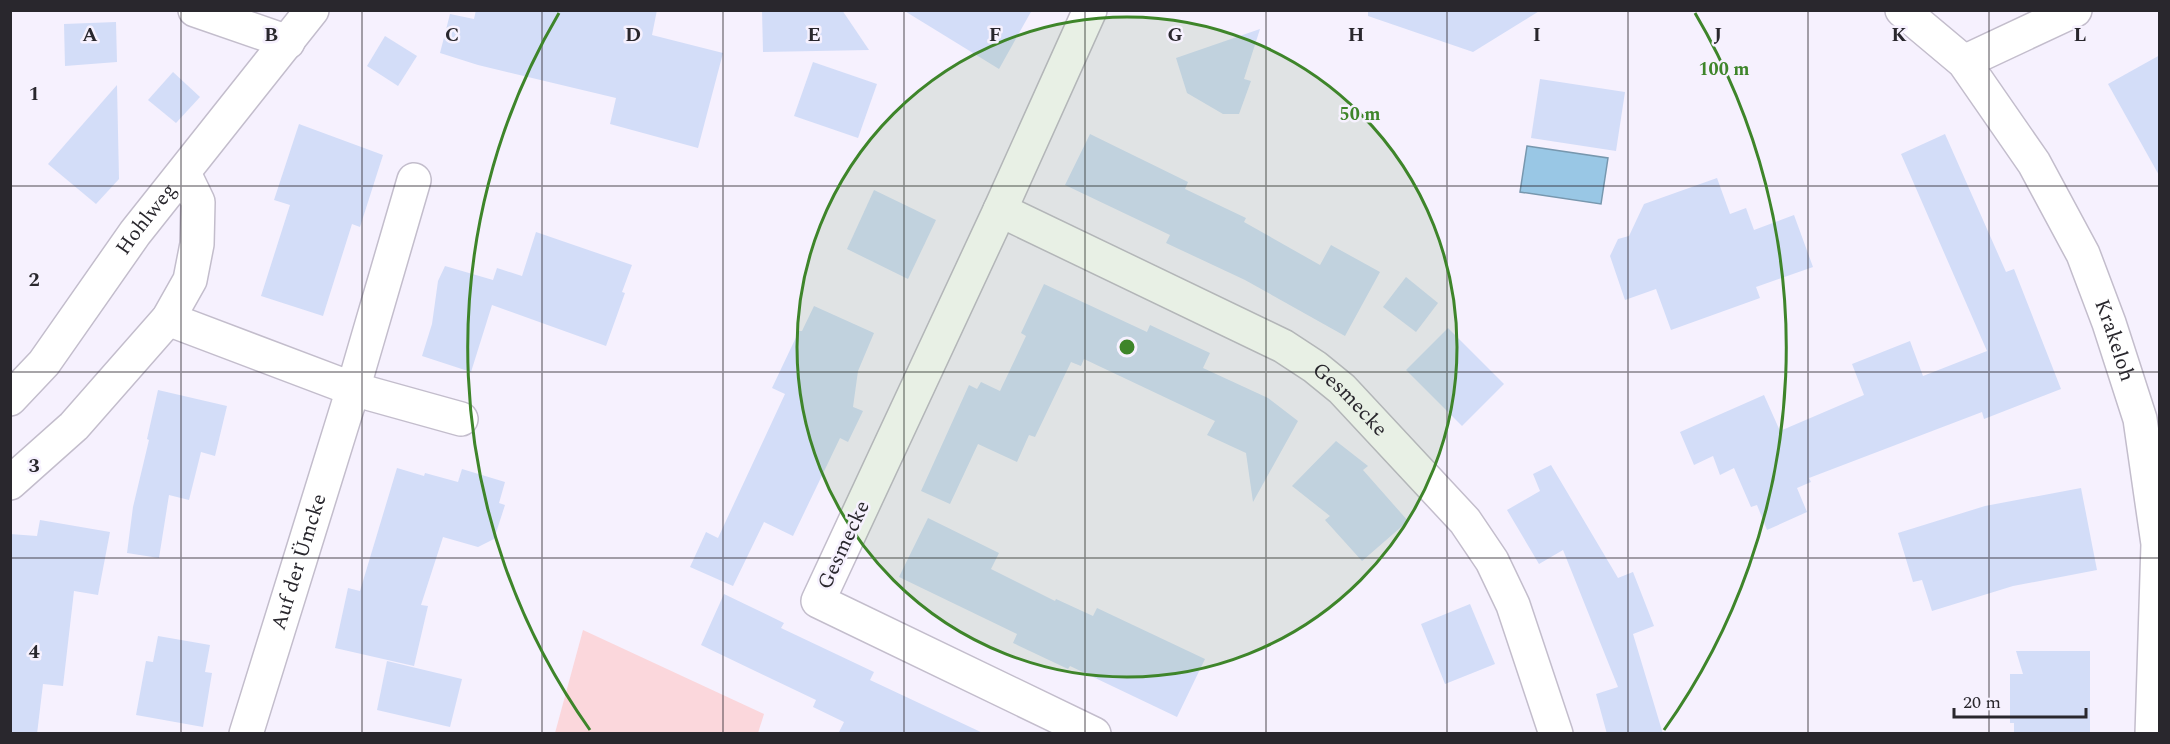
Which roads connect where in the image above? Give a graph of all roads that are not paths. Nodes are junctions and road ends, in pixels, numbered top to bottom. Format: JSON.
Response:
{"nodes":[{"id":1,"x":195,"y":10,"type":"edge"},
{"id":2,"x":312,"y":10,"type":"edge"},
{"id":3,"x":1090,"y":10,"type":"edge"},
{"id":4,"x":1902,"y":10,"type":"edge"},
{"id":5,"x":2075,"y":10,"type":"edge"},
{"id":6,"x":288,"y":42,"type":"junction"},
{"id":7,"x":1964,"y":62,"type":"junction"},
{"id":8,"x":184,"y":173,"type":"junction"},
{"id":9,"x":414,"y":180,"type":"dead end"},
{"id":10,"x":1000,"y":210,"type":"junction"},
{"id":11,"x":168,"y":319,"type":"junction"},
{"id":12,"x":353,"y":389,"type":"junction"},
{"id":13,"x":10,"y":399,"type":"edge"},
{"id":14,"x":461,"y":419,"type":"dead end"},
{"id":15,"x":10,"y":483,"type":"edge"},
{"id":16,"x":246,"y":734,"type":"edge"},
{"id":17,"x":1094,"y":734,"type":"edge"},
{"id":18,"x":1556,"y":734,"type":"edge"},
{"id":19,"x":2152,"y":734,"type":"edge"}],
"edges":[{"from":1,"to":6,"type":"street"},
{"from":2,"to":6,"type":"street","name":"Hohlweg"},
{"from":3,"to":10,"type":"street","name":"Gesmecke"},
{"from":4,"to":7,"type":"street","name":"Krakeloh"},
{"from":5,"to":7,"type":"street"},
{"from":6,"to":8,"type":"street","name":"Hohlweg"},
{"from":7,"to":19,"type":"street","name":"Krakeloh"},
{"from":8,"to":11,"type":"street"},
{"from":8,"to":13,"type":"street","name":"Hohlweg"},
{"from":9,"to":12,"type":"street","name":"Auf der Ümcke"},
{"from":10,"to":17,"type":"street","name":"Gesmecke"},
{"from":10,"to":18,"type":"street","name":"Gesmecke"},
{"from":11,"to":12,"type":"street"},
{"from":11,"to":15,"type":"street"},
{"from":12,"to":14,"type":"street"},
{"from":12,"to":16,"type":"street","name":"Auf der Ümcke"}]}
